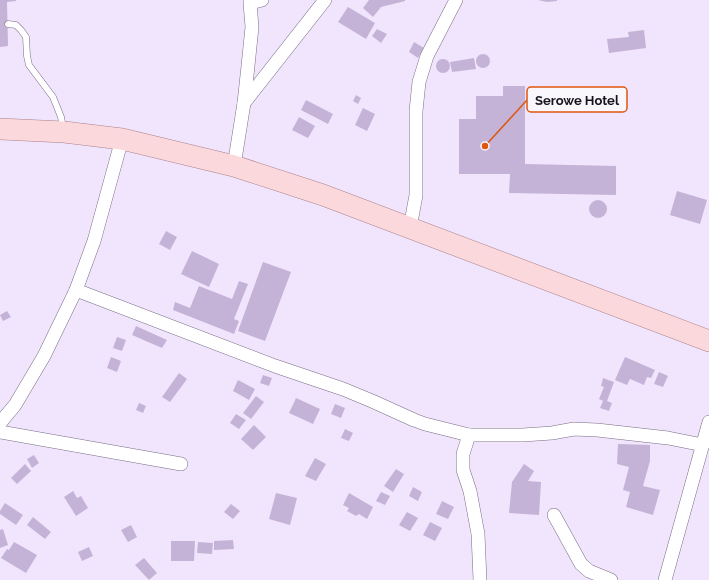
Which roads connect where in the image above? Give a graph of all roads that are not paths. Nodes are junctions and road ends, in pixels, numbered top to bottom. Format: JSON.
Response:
{"nodes":[{"id":1,"x":325,"y":0,"type":"edge"},
{"id":2,"x":456,"y":0,"type":"edge"},
{"id":3,"x":254,"y":1,"type":"edge"},
{"id":4,"x":8,"y":24,"type":"dead end"},
{"id":5,"x":244,"y":103,"type":"junction"},
{"id":6,"x":0,"y":129,"type":"edge"},
{"id":7,"x":64,"y":132,"type":"junction"},
{"id":8,"x":122,"y":139,"type":"junction"},
{"id":9,"x":234,"y":166,"type":"junction"},
{"id":10,"x":410,"y":228,"type":"junction"},
{"id":11,"x":76,"y":290,"type":"junction"},
{"id":12,"x":709,"y":341,"type":"edge"},
{"id":13,"x":709,"y":422,"type":"edge"},
{"id":14,"x":0,"y":423,"type":"edge"},
{"id":15,"x":0,"y":432,"type":"edge"},
{"id":16,"x":469,"y":435,"type":"junction"},
{"id":17,"x":703,"y":444,"type":"junction"},
{"id":18,"x":181,"y":464,"type":"dead end"},
{"id":19,"x":554,"y":515,"type":"dead end"},
{"id":20,"x":480,"y":580,"type":"edge"},
{"id":21,"x":611,"y":580,"type":"edge"},
{"id":22,"x":665,"y":580,"type":"edge"}],
"edges":[{"from":1,"to":5,"type":"street"},
{"from":2,"to":10,"type":"street"},
{"from":3,"to":5,"type":"street"},
{"from":4,"to":7,"type":"lane"},
{"from":5,"to":9,"type":"street"},
{"from":6,"to":7,"type":"main road"},
{"from":7,"to":8,"type":"main road"},
{"from":8,"to":9,"type":"main road"},
{"from":8,"to":11,"type":"street"},
{"from":9,"to":10,"type":"main road"},
{"from":10,"to":12,"type":"main road"},
{"from":11,"to":14,"type":"street"},
{"from":11,"to":16,"type":"street"},
{"from":13,"to":17,"type":"street"},
{"from":15,"to":18,"type":"street"},
{"from":16,"to":17,"type":"street"},
{"from":16,"to":20,"type":"street"},
{"from":17,"to":22,"type":"street"},
{"from":19,"to":21,"type":"street"}]}
